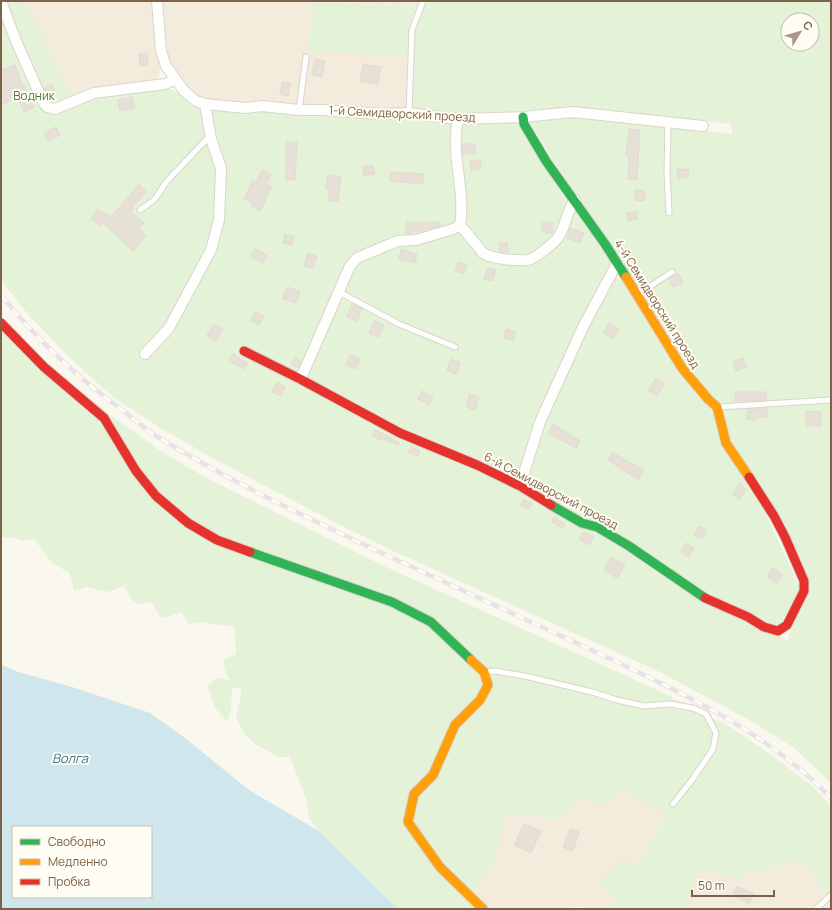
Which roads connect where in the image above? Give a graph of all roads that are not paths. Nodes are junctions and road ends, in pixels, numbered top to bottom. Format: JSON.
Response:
{"nodes":[{"id":1,"x":2,"y":1,"type":"edge"},
{"id":2,"x":156,"y":1,"type":"edge"},
{"id":3,"x":423,"y":1,"type":"edge"},
{"id":4,"x":306,"y":57,"type":"dead end"},
{"id":5,"x":174,"y":80,"type":"junction"},
{"id":6,"x":200,"y":102,"type":"junction"},
{"id":7,"x":299,"y":110,"type":"junction"},
{"id":8,"x":409,"y":112,"type":"junction"},
{"id":9,"x":523,"y":117,"type":"junction"},
{"id":10,"x":458,"y":120,"type":"junction"},
{"id":11,"x":668,"y":121,"type":"junction"},
{"id":12,"x":703,"y":126,"type":"dead end"},
{"id":13,"x":211,"y":139,"type":"junction"},
{"id":14,"x":575,"y":200,"type":"junction"},
{"id":15,"x":140,"y":210,"type":"dead end"},
{"id":16,"x":669,"y":213,"type":"dead end"},
{"id":17,"x":460,"y":225,"type":"junction"},
{"id":18,"x":619,"y":265,"type":"junction"},
{"id":19,"x":672,"y":272,"type":"dead end"},
{"id":20,"x":339,"y":292,"type":"junction"},
{"id":21,"x":637,"y":294,"type":"junction"},
{"id":22,"x":1,"y":323,"type":"edge"},
{"id":23,"x":455,"y":347,"type":"dead end"},
{"id":24,"x":244,"y":351,"type":"dead end"},
{"id":25,"x":145,"y":354,"type":"dead end"},
{"id":26,"x":300,"y":378,"type":"junction"},
{"id":27,"x":831,"y":400,"type":"edge"},
{"id":28,"x":717,"y":407,"type":"junction"},
{"id":29,"x":520,"y":486,"type":"junction"},
{"id":30,"x":484,"y":672,"type":"junction"},
{"id":31,"x":673,"y":804,"type":"dead end"},
{"id":32,"x":831,"y":895,"type":"edge"},
{"id":33,"x":483,"y":909,"type":"edge"},
{"id":34,"x":816,"y":909,"type":"edge"}],
"edges":[{"from":1,"to":5,"type":"street"},
{"from":2,"to":5,"type":"street"},
{"from":3,"to":8,"type":"lane"},
{"from":4,"to":7,"type":"lane"},
{"from":5,"to":6,"type":"street"},
{"from":6,"to":7,"type":"street","name":"1-й Семидворский проезд"},
{"from":6,"to":13,"type":"street"},
{"from":7,"to":8,"type":"street","name":"1-й Семидворский проезд"},
{"from":8,"to":10,"type":"street","name":"1-й Семидворский проезд"},
{"from":9,"to":10,"type":"street","name":"1-й Семидворский проезд"},
{"from":9,"to":11,"type":"street","name":"1-й Семидворский проезд"},
{"from":9,"to":14,"type":"street","name":"4-й Семидворский проезд"},
{"from":10,"to":17,"type":"street"},
{"from":11,"to":12,"type":"street","name":"1-й Семидворский проезд"},
{"from":11,"to":16,"type":"lane"},
{"from":13,"to":15,"type":"lane"},
{"from":13,"to":25,"type":"street"},
{"from":14,"to":17,"type":"street"},
{"from":14,"to":18,"type":"street","name":"4-й Семидворский проезд"},
{"from":17,"to":20,"type":"street"},
{"from":18,"to":21,"type":"street","name":"4-й Семидворский проезд"},
{"from":18,"to":29,"type":"street"},
{"from":19,"to":21,"type":"lane"},
{"from":20,"to":23,"type":"lane"},
{"from":20,"to":26,"type":"street"},
{"from":21,"to":28,"type":"street","name":"4-й Семидворский проезд"},
{"from":22,"to":30,"type":"street"},
{"from":24,"to":26,"type":"street","name":"6-й Семидворский проезд"},
{"from":26,"to":29,"type":"street","name":"6-й Семидворский проезд"},
{"from":27,"to":28,"type":"lane"},
{"from":28,"to":29,"type":"street","name":"6-й Семидворский проезд"},
{"from":30,"to":31,"type":"lane"},
{"from":30,"to":33,"type":"street"},
{"from":32,"to":34,"type":"lane"}]}
